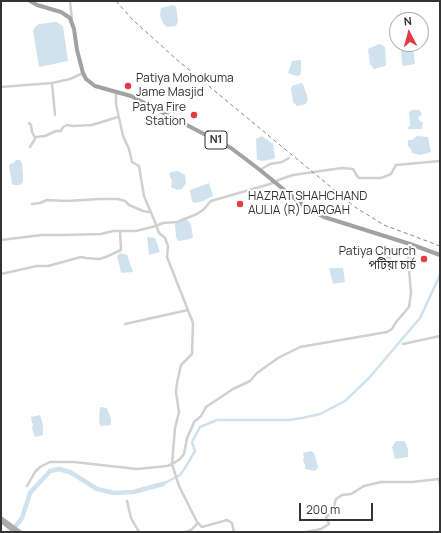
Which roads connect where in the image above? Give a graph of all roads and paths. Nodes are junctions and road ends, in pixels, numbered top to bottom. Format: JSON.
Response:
{"nodes":[{"id":1,"x":30,"y":1,"type":"edge"},
{"id":2,"x":70,"y":1,"type":"edge"},
{"id":3,"x":73,"y":24,"type":"junction"},
{"id":4,"x":82,"y":73,"type":"junction"},
{"id":5,"x":52,"y":83,"type":"junction"},
{"id":6,"x":1,"y":87,"type":"edge"},
{"id":7,"x":117,"y":92,"type":"junction"},
{"id":8,"x":55,"y":115,"type":"dead end"},
{"id":9,"x":118,"y":117,"type":"junction"},
{"id":10,"x":29,"y":123,"type":"dead end"},
{"id":11,"x":35,"y":138,"type":"junction"},
{"id":12,"x":30,"y":147,"type":"dead end"},
{"id":13,"x":289,"y":158,"type":"dead end"},
{"id":14,"x":440,"y":161,"type":"edge"},
{"id":15,"x":260,"y":170,"type":"junction"},
{"id":16,"x":274,"y":182,"type":"junction"},
{"id":17,"x":32,"y":204,"type":"dead end"},
{"id":18,"x":150,"y":212,"type":"junction"},
{"id":19,"x":156,"y":226,"type":"junction"},
{"id":20,"x":120,"y":231,"type":"junction"},
{"id":21,"x":1,"y":240,"type":"edge"},
{"id":22,"x":413,"y":245,"type":"junction"},
{"id":23,"x":439,"y":255,"type":"edge"},
{"id":24,"x":1,"y":274,"type":"edge"},
{"id":25,"x":188,"y":310,"type":"junction"},
{"id":26,"x":125,"y":324,"type":"dead end"},
{"id":27,"x":440,"y":336,"type":"edge"},
{"id":28,"x":403,"y":344,"type":"dead end"},
{"id":29,"x":172,"y":464,"type":"junction"},
{"id":30,"x":440,"y":485,"type":"edge"},
{"id":31,"x":27,"y":486,"type":"dead end"},
{"id":32,"x":127,"y":501,"type":"dead end"},
{"id":33,"x":2,"y":521,"type":"edge"},
{"id":34,"x":198,"y":523,"type":"junction"},
{"id":35,"x":15,"y":532,"type":"edge"},
{"id":36,"x":20,"y":532,"type":"edge"},
{"id":37,"x":139,"y":532,"type":"edge"},
{"id":38,"x":186,"y":532,"type":"edge"},
{"id":39,"x":234,"y":532,"type":"edge"},
{"id":40,"x":306,"y":532,"type":"edge"}],
"edges":[{"from":1,"to":3,"type":"highway"},
{"from":2,"to":3,"type":"street"},
{"from":3,"to":4,"type":"highway"},
{"from":4,"to":5,"type":"street"},
{"from":4,"to":7,"type":"highway","number":"N1"},
{"from":5,"to":6,"type":"street"},
{"from":5,"to":8,"type":"street"},
{"from":7,"to":9,"type":"street"},
{"from":7,"to":15,"type":"highway","number":"N1"},
{"from":9,"to":11,"type":"street"},
{"from":9,"to":18,"type":"street"},
{"from":10,"to":11,"type":"street"},
{"from":11,"to":12,"type":"street"},
{"from":13,"to":15,"type":"street"},
{"from":14,"to":16,"type":"street"},
{"from":15,"to":16,"type":"highway","number":"N1"},
{"from":16,"to":19,"type":"street"},
{"from":16,"to":22,"type":"highway","number":"N1"},
{"from":17,"to":18,"type":"street"},
{"from":18,"to":19,"type":"street"},
{"from":19,"to":20,"type":"street"},
{"from":19,"to":25,"type":"street"},
{"from":20,"to":21,"type":"street"},
{"from":20,"to":24,"type":"street"},
{"from":22,"to":23,"type":"highway","number":"N1"},
{"from":22,"to":29,"type":"street"},
{"from":25,"to":26,"type":"street"},
{"from":25,"to":29,"type":"street"},
{"from":27,"to":28,"type":"street"},
{"from":29,"to":31,"type":"street"},
{"from":29,"to":34,"type":"street"},
{"from":30,"to":40,"type":"street"},
{"from":32,"to":37,"type":"street"},
{"from":33,"to":35,"type":"main road"},
{"from":33,"to":36,"type":"main road"},
{"from":34,"to":38,"type":"street"},
{"from":34,"to":39,"type":"street"}]}
